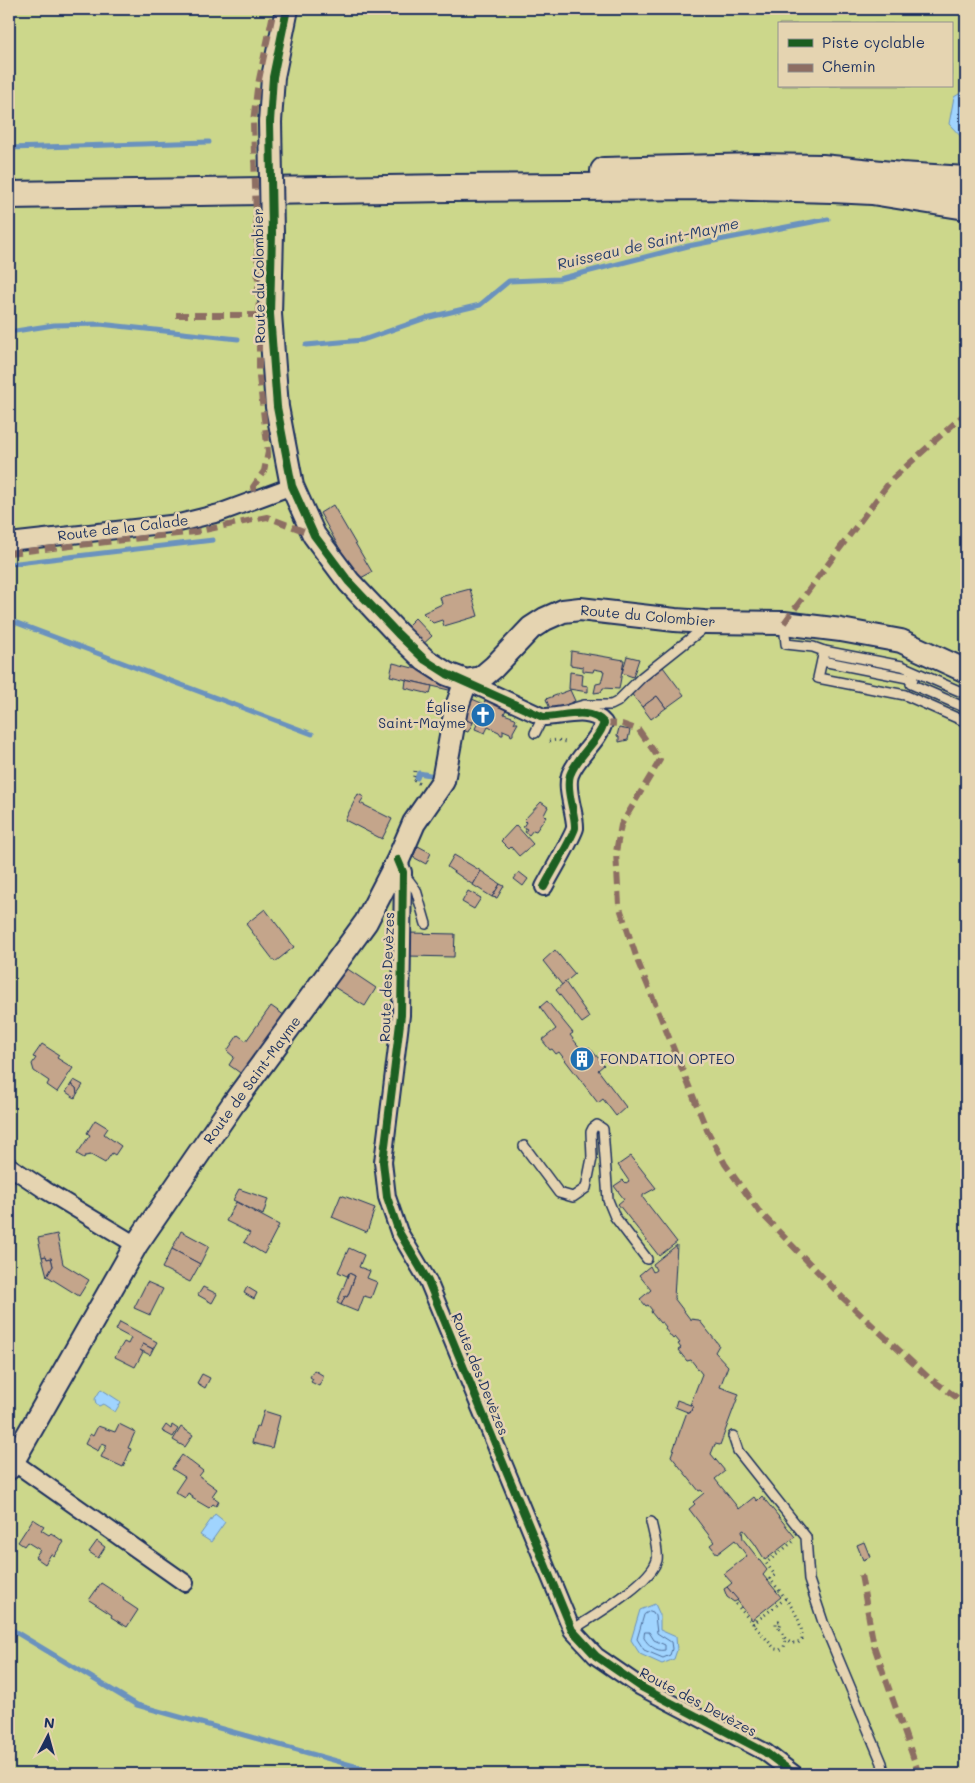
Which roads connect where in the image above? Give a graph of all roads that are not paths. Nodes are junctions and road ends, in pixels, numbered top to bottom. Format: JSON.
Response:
{"nodes":[{"id":1,"x":287,"y":9,"type":"edge"},
{"id":2,"x":901,"y":176,"type":"junction"},
{"id":3,"x":966,"y":180,"type":"edge"},
{"id":4,"x":449,"y":188,"type":"junction"},
{"id":5,"x":966,"y":193,"type":"edge"},
{"id":6,"x":9,"y":195,"type":"edge"},
{"id":7,"x":966,"y":206,"type":"edge"},
{"id":8,"x":292,"y":486,"type":"junction"},
{"id":9,"x":9,"y":542,"type":"edge"},
{"id":10,"x":704,"y":622,"type":"junction"},
{"id":11,"x":784,"y":623,"type":"junction"},
{"id":12,"x":824,"y":651,"type":"junction"},
{"id":13,"x":822,"y":661,"type":"junction"},
{"id":14,"x":966,"y":671,"type":"edge"},
{"id":15,"x":913,"y":678,"type":"junction"},
{"id":16,"x":466,"y":681,"type":"junction"},
{"id":17,"x":966,"y":694,"type":"edge"},
{"id":18,"x":905,"y":695,"type":"junction"},
{"id":19,"x":966,"y":708,"type":"edge"},
{"id":20,"x":563,"y":714,"type":"junction"},
{"id":21,"x":543,"y":717,"type":"junction"},
{"id":22,"x":966,"y":722,"type":"edge"},
{"id":23,"x":535,"y":733,"type":"dead end"},
{"id":24,"x":400,"y":866,"type":"junction"},
{"id":25,"x":544,"y":886,"type":"dead end"},
{"id":26,"x":426,"y":924,"type":"dead end"},
{"id":27,"x":524,"y":1146,"type":"dead end"},
{"id":28,"x":9,"y":1166,"type":"edge"},
{"id":29,"x":136,"y":1245,"type":"junction"},
{"id":30,"x":646,"y":1258,"type":"dead end"},
{"id":31,"x":733,"y":1436,"type":"dead end"},
{"id":32,"x":10,"y":1465,"type":"edge"},
{"id":33,"x":652,"y":1522,"type":"dead end"},
{"id":34,"x":185,"y":1584,"type":"dead end"},
{"id":35,"x":572,"y":1630,"type":"junction"},
{"id":36,"x":794,"y":1774,"type":"edge"},
{"id":37,"x":884,"y":1774,"type":"edge"}],
"edges":[{"from":1,"to":8,"type":"street","name":"Route du Colombier","bridge":true},
{"from":2,"to":3,"type":"main road"},
{"from":2,"to":4,"type":"main road"},
{"from":2,"to":5,"type":"main road"},
{"from":4,"to":6,"type":"main road"},
{"from":4,"to":7,"type":"main road"},
{"from":8,"to":9,"type":"street","name":"Route de la Calade"},
{"from":8,"to":16,"type":"street","name":"Route du Colombier"},
{"from":10,"to":11,"type":"street","name":"Route du Colombier"},
{"from":10,"to":16,"type":"street","name":"Route du Colombier"},
{"from":10,"to":20,"type":"lane"},
{"from":11,"to":12,"type":"lane"},
{"from":11,"to":14,"type":"street","name":"Route du Colombier"},
{"from":12,"to":13,"type":"lane"},
{"from":12,"to":15,"type":"lane"},
{"from":13,"to":15,"type":"lane"},
{"from":13,"to":18,"type":"lane"},
{"from":15,"to":17,"type":"lane"},
{"from":15,"to":18,"type":"lane"},
{"from":15,"to":19,"type":"lane"},
{"from":16,"to":21,"type":"street"},
{"from":16,"to":24,"type":"street","name":"Route de Saint-Mayme"},
{"from":18,"to":22,"type":"lane"},
{"from":20,"to":21,"type":"street"},
{"from":20,"to":25,"type":"street"},
{"from":21,"to":23,"type":"lane"},
{"from":24,"to":26,"type":"lane"},
{"from":24,"to":29,"type":"street","name":"Route de Saint-Mayme"},
{"from":24,"to":35,"type":"street","name":"Route des Devèzes"},
{"from":27,"to":30,"type":"lane"},
{"from":28,"to":29,"type":"street"},
{"from":29,"to":32,"type":"street","name":"Route de Saint-Mayme"},
{"from":31,"to":37,"type":"lane"},
{"from":32,"to":34,"type":"street"},
{"from":33,"to":35,"type":"lane"},
{"from":35,"to":36,"type":"street","name":"Route des Devèzes"}]}
